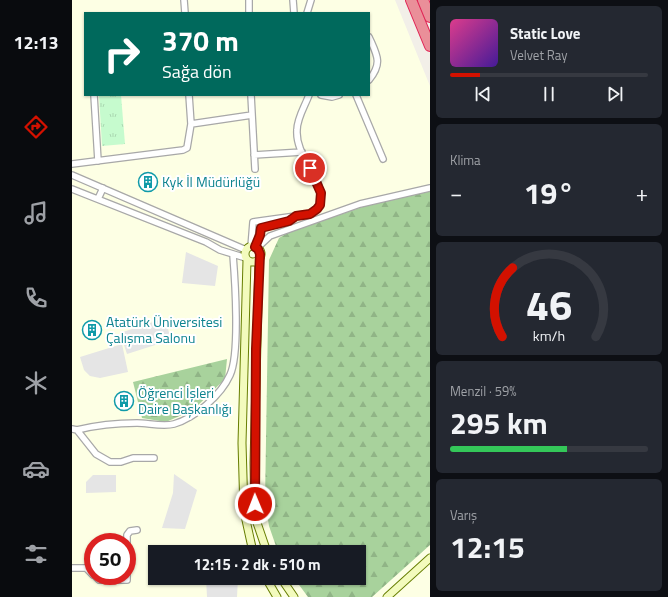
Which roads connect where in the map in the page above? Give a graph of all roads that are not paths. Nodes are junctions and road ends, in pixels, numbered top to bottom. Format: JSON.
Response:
{"nodes":[{"id":1,"x":184,"y":0,"type":"edge"},
{"id":2,"x":249,"y":0,"type":"edge"},
{"id":3,"x":293,"y":0,"type":"edge"},
{"id":4,"x":311,"y":0,"type":"edge"},
{"id":5,"x":411,"y":0,"type":"edge"},
{"id":6,"x":423,"y":0,"type":"edge"},
{"id":7,"x":185,"y":12,"type":"edge"},
{"id":8,"x":249,"y":12,"type":"edge"},
{"id":9,"x":294,"y":12,"type":"edge"},
{"id":10,"x":307,"y":12,"type":"edge"},
{"id":11,"x":430,"y":18,"type":"edge"},
{"id":12,"x":370,"y":39,"type":"edge"},
{"id":13,"x":430,"y":46,"type":"edge"},
{"id":14,"x":370,"y":79,"type":"edge"},
{"id":15,"x":94,"y":96,"type":"edge"},
{"id":16,"x":189,"y":96,"type":"edge"},
{"id":17,"x":251,"y":96,"type":"edge"},
{"id":18,"x":309,"y":96,"type":"edge"},
{"id":19,"x":356,"y":96,"type":"edge"},
{"id":20,"x":252,"y":115,"type":"junction"},
{"id":21,"x":191,"y":124,"type":"junction"},
{"id":22,"x":302,"y":152,"type":"junction"},
{"id":23,"x":254,"y":155,"type":"junction"},
{"id":24,"x":383,"y":159,"type":"dead end"},
{"id":25,"x":98,"y":161,"type":"junction"},
{"id":26,"x":72,"y":164,"type":"edge"},
{"id":27,"x":255,"y":169,"type":"dead end"},
{"id":28,"x":72,"y":175,"type":"edge"},
{"id":29,"x":103,"y":188,"type":"junction"},
{"id":30,"x":430,"y":188,"type":"edge"},
{"id":31,"x":72,"y":189,"type":"edge"},
{"id":32,"x":98,"y":199,"type":"junction"},
{"id":33,"x":296,"y":216,"type":"junction"},
{"id":34,"x":180,"y":220,"type":"junction"},
{"id":35,"x":261,"y":221,"type":"junction"},
{"id":36,"x":261,"y":228,"type":"junction"},
{"id":37,"x":177,"y":231,"type":"junction"},
{"id":38,"x":252,"y":248,"type":"junction"},
{"id":39,"x":233,"y":255,"type":"junction"},
{"id":40,"x":246,"y":259,"type":"junction"},
{"id":41,"x":259,"y":259,"type":"junction"},
{"id":42,"x":75,"y":430,"type":"edge"},
{"id":43,"x":154,"y":458,"type":"dead end"},
{"id":44,"x":137,"y":530,"type":"dead end"},
{"id":45,"x":128,"y":533,"type":"edge"},
{"id":46,"x":251,"y":545,"type":"edge"},
{"id":47,"x":265,"y":545,"type":"edge"},
{"id":48,"x":430,"y":558,"type":"edge"},
{"id":49,"x":72,"y":568,"type":"edge"},
{"id":50,"x":84,"y":568,"type":"edge"},
{"id":51,"x":270,"y":585,"type":"edge"},
{"id":52,"x":286,"y":585,"type":"edge"},
{"id":53,"x":275,"y":596,"type":"edge"},
{"id":54,"x":294,"y":597,"type":"edge"},
{"id":55,"x":387,"y":597,"type":"edge"}],
"edges":[{"from":1,"to":7,"type":"street"},
{"from":2,"to":8,"type":"street"},
{"from":3,"to":9,"type":"street"},
{"from":4,"to":10,"type":"street"},
{"from":5,"to":13,"type":"highway"},
{"from":6,"to":11,"type":"highway"},
{"from":12,"to":14,"type":"street"},
{"from":15,"to":25,"type":"street"},
{"from":16,"to":21,"type":"street"},
{"from":17,"to":20,"type":"street"},
{"from":18,"to":22,"type":"street"},
{"from":19,"to":24,"type":"street"},
{"from":20,"to":21,"type":"street"},
{"from":20,"to":23,"type":"street"},
{"from":21,"to":25,"type":"street"},
{"from":22,"to":23,"type":"street"},
{"from":22,"to":33,"type":"street"},
{"from":23,"to":27,"type":"street"},
{"from":25,"to":26,"type":"street"},
{"from":28,"to":29,"type":"street"},
{"from":29,"to":32,"type":"street"},
{"from":29,"to":34,"type":"street"},
{"from":30,"to":38,"type":"street"},
{"from":31,"to":32,"type":"street"},
{"from":32,"to":37,"type":"street"},
{"from":33,"to":35,"type":"street"},
{"from":33,"to":36,"type":"street"},
{"from":34,"to":37,"type":"street"},
{"from":34,"to":38,"type":"street"},
{"from":35,"to":36,"type":"street"},
{"from":35,"to":38,"type":"street"},
{"from":36,"to":38,"type":"street"},
{"from":37,"to":39,"type":"street"},
{"from":38,"to":40,"type":"main road"},
{"from":38,"to":41,"type":"main road"},
{"from":39,"to":40,"type":"street"},
{"from":39,"to":42,"type":"street"},
{"from":40,"to":41,"type":"main road"},
{"from":40,"to":46,"type":"main road"},
{"from":41,"to":47,"type":"main road"},
{"from":42,"to":43,"type":"street"},
{"from":44,"to":45,"type":"street"},
{"from":48,"to":55,"type":"main road"},
{"from":49,"to":50,"type":"street"},
{"from":51,"to":53,"type":"main road"},
{"from":52,"to":54,"type":"main road"}]}
